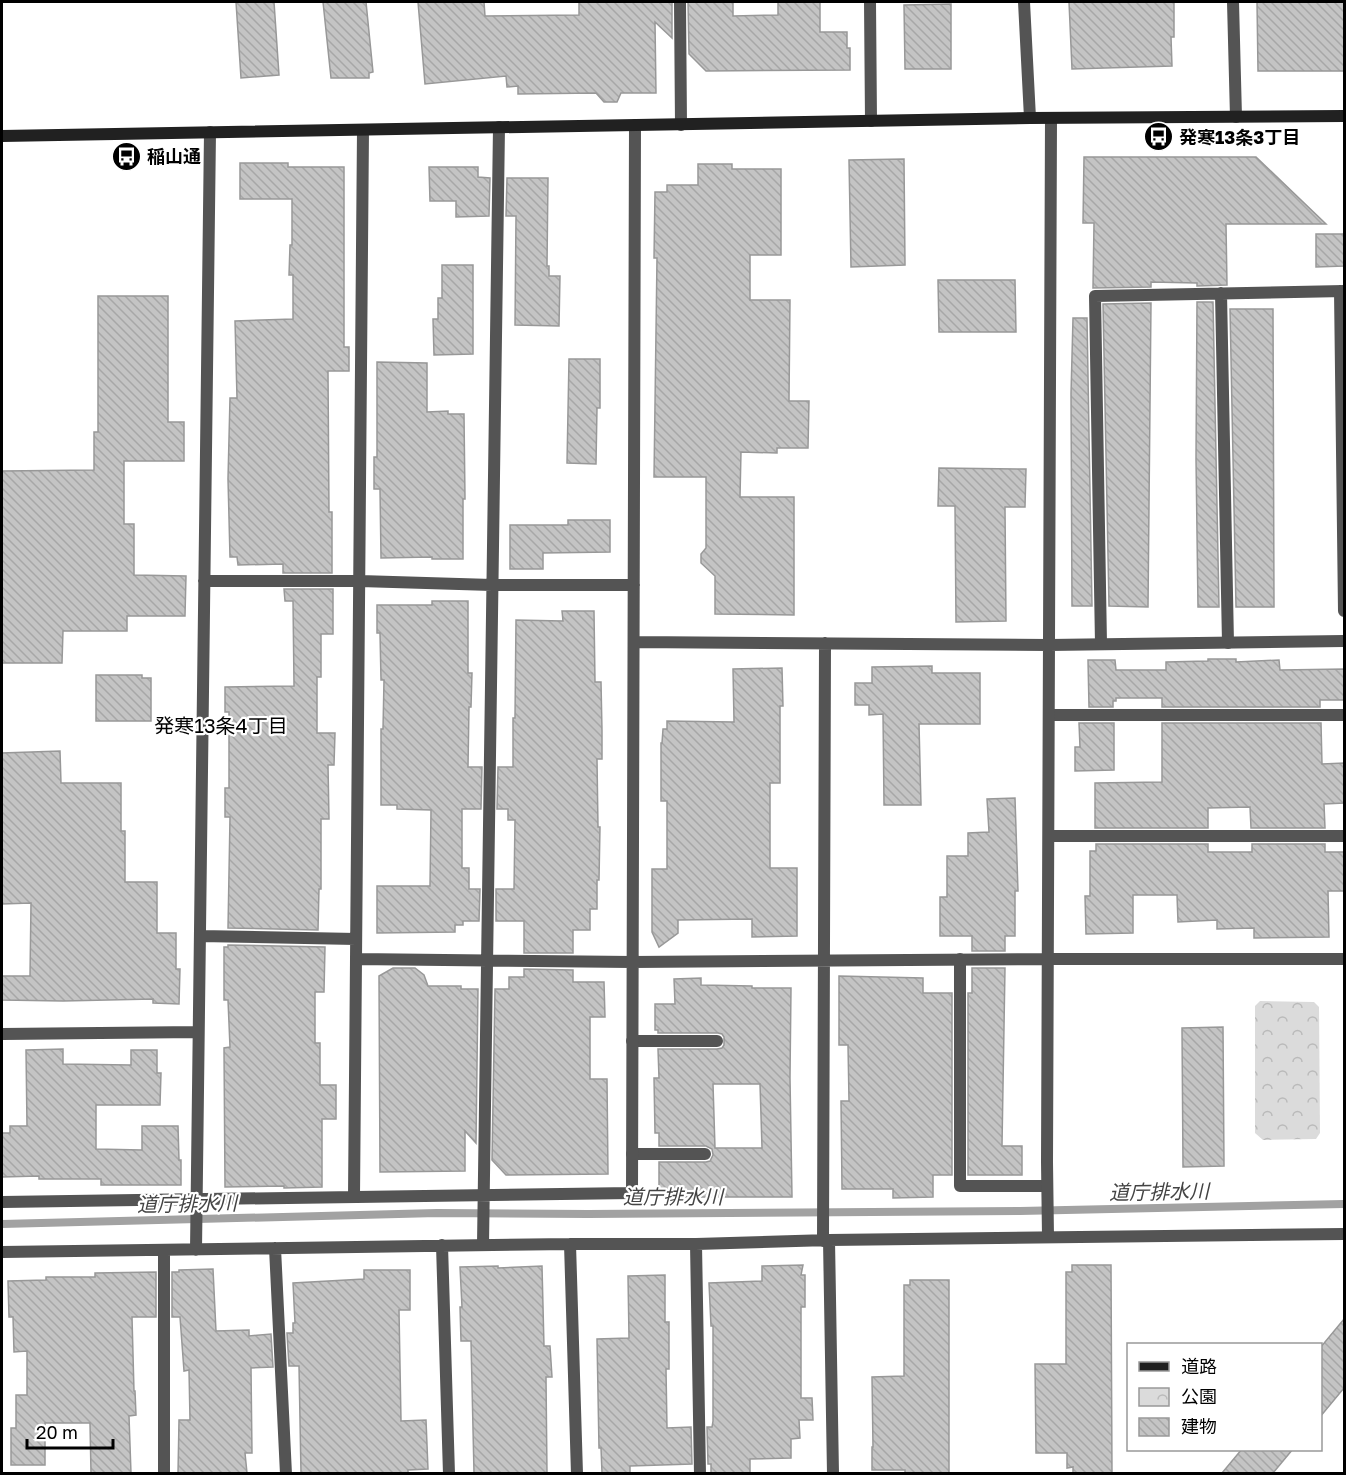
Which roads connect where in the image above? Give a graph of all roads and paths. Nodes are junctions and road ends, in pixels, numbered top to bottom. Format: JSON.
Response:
{"nodes":[{"id":1,"x":680,"y":2,"type":"edge"},
{"id":2,"x":870,"y":2,"type":"edge"},
{"id":3,"x":1024,"y":2,"type":"edge"},
{"id":4,"x":1233,"y":2,"type":"edge"},
{"id":5,"x":1344,"y":116,"type":"edge"},
{"id":6,"x":1236,"y":117,"type":"junction"},
{"id":7,"x":1030,"y":118,"type":"junction"},
{"id":8,"x":1051,"y":118,"type":"junction"},
{"id":9,"x":871,"y":121,"type":"junction"},
{"id":10,"x":635,"y":125,"type":"junction"},
{"id":11,"x":681,"y":125,"type":"junction"},
{"id":12,"x":499,"y":127,"type":"junction"},
{"id":13,"x":363,"y":130,"type":"junction"},
{"id":14,"x":210,"y":132,"type":"junction"},
{"id":15,"x":2,"y":136,"type":"edge"},
{"id":16,"x":1342,"y":291,"type":"edge"},
{"id":17,"x":1221,"y":293,"type":"junction"},
{"id":18,"x":204,"y":581,"type":"junction"},
{"id":19,"x":360,"y":581,"type":"junction"},
{"id":20,"x":492,"y":585,"type":"junction"},
{"id":21,"x":634,"y":585,"type":"junction"},
{"id":22,"x":1344,"y":611,"type":"edge"},
{"id":23,"x":1344,"y":641,"type":"edge"},
{"id":24,"x":634,"y":642,"type":"junction"},
{"id":25,"x":825,"y":643,"type":"junction"},
{"id":26,"x":1228,"y":643,"type":"junction"},
{"id":27,"x":1101,"y":644,"type":"junction"},
{"id":28,"x":1049,"y":645,"type":"junction"},
{"id":29,"x":1049,"y":715,"type":"junction"},
{"id":30,"x":1344,"y":715,"type":"edge"},
{"id":31,"x":1049,"y":836,"type":"junction"},
{"id":32,"x":1344,"y":836,"type":"edge"},
{"id":33,"x":200,"y":936,"type":"junction"},
{"id":34,"x":356,"y":939,"type":"junction"},
{"id":35,"x":356,"y":959,"type":"junction"},
{"id":36,"x":960,"y":959,"type":"junction"},
{"id":37,"x":1048,"y":959,"type":"junction"},
{"id":38,"x":1344,"y":959,"type":"edge"},
{"id":39,"x":486,"y":960,"type":"junction"},
{"id":40,"x":825,"y":961,"type":"junction"},
{"id":41,"x":632,"y":962,"type":"junction"},
{"id":42,"x":198,"y":1032,"type":"junction"},
{"id":43,"x":2,"y":1035,"type":"edge"},
{"id":44,"x":632,"y":1041,"type":"junction"},
{"id":45,"x":717,"y":1041,"type":"dead end"},
{"id":46,"x":632,"y":1154,"type":"junction"},
{"id":47,"x":705,"y":1154,"type":"dead end"},
{"id":48,"x":1047,"y":1190,"type":"junction"},
{"id":49,"x":354,"y":1197,"type":"junction"},
{"id":50,"x":483,"y":1201,"type":"junction"},
{"id":51,"x":2,"y":1202,"type":"edge"},
{"id":52,"x":196,"y":1205,"type":"junction"},
{"id":53,"x":1344,"y":1233,"type":"edge"},
{"id":54,"x":825,"y":1236,"type":"junction"},
{"id":55,"x":1048,"y":1237,"type":"junction"},
{"id":56,"x":483,"y":1239,"type":"junction"},
{"id":57,"x":570,"y":1244,"type":"junction"},
{"id":58,"x":696,"y":1244,"type":"junction"},
{"id":59,"x":442,"y":1245,"type":"junction"},
{"id":60,"x":275,"y":1248,"type":"junction"},
{"id":61,"x":164,"y":1250,"type":"junction"},
{"id":62,"x":196,"y":1250,"type":"junction"},
{"id":63,"x":2,"y":1252,"type":"edge"},
{"id":64,"x":164,"y":1473,"type":"edge"},
{"id":65,"x":286,"y":1473,"type":"edge"},
{"id":66,"x":449,"y":1473,"type":"edge"},
{"id":67,"x":577,"y":1473,"type":"edge"},
{"id":68,"x":700,"y":1473,"type":"edge"},
{"id":69,"x":833,"y":1473,"type":"edge"}],
"edges":[{"from":1,"to":11,"type":"street"},
{"from":2,"to":9,"type":"street"},
{"from":3,"to":7,"type":"street"},
{"from":4,"to":6,"type":"street"},
{"from":5,"to":6,"type":"street"},
{"from":6,"to":8,"type":"street"},
{"from":7,"to":8,"type":"street"},
{"from":7,"to":9,"type":"street"},
{"from":8,"to":28,"type":"street"},
{"from":9,"to":11,"type":"street"},
{"from":10,"to":11,"type":"street"},
{"from":10,"to":12,"type":"street"},
{"from":10,"to":21,"type":"street"},
{"from":12,"to":13,"type":"street"},
{"from":12,"to":20,"type":"street"},
{"from":13,"to":14,"type":"street"},
{"from":13,"to":19,"type":"street"},
{"from":14,"to":15,"type":"street"},
{"from":14,"to":18,"type":"street"},
{"from":16,"to":17,"type":"street"},
{"from":16,"to":22,"type":"street"},
{"from":17,"to":26,"type":"street"},
{"from":17,"to":27,"type":"street"},
{"from":18,"to":19,"type":"street"},
{"from":18,"to":33,"type":"street"},
{"from":19,"to":20,"type":"street"},
{"from":19,"to":34,"type":"street"},
{"from":20,"to":21,"type":"street"},
{"from":20,"to":39,"type":"street"},
{"from":21,"to":24,"type":"street"},
{"from":23,"to":26,"type":"street"},
{"from":24,"to":25,"type":"street"},
{"from":24,"to":41,"type":"street"},
{"from":25,"to":28,"type":"street"},
{"from":25,"to":40,"type":"street"},
{"from":26,"to":27,"type":"street"},
{"from":27,"to":28,"type":"street"},
{"from":28,"to":29,"type":"street"},
{"from":29,"to":30,"type":"street"},
{"from":29,"to":31,"type":"street"},
{"from":31,"to":32,"type":"street"},
{"from":31,"to":37,"type":"street"},
{"from":33,"to":34,"type":"street"},
{"from":33,"to":42,"type":"street"},
{"from":34,"to":35,"type":"street"},
{"from":35,"to":39,"type":"street"},
{"from":35,"to":49,"type":"street"},
{"from":36,"to":37,"type":"street"},
{"from":36,"to":40,"type":"street"},
{"from":36,"to":48,"type":"street"},
{"from":37,"to":38,"type":"street"},
{"from":37,"to":48,"type":"street"},
{"from":39,"to":41,"type":"street"},
{"from":39,"to":50,"type":"street"},
{"from":40,"to":41,"type":"street"},
{"from":40,"to":54,"type":"street"},
{"from":41,"to":44,"type":"street"},
{"from":42,"to":43,"type":"street"},
{"from":42,"to":52,"type":"street"},
{"from":44,"to":45,"type":"street"},
{"from":44,"to":46,"type":"street"},
{"from":46,"to":47,"type":"street"},
{"from":46,"to":50,"type":"street"},
{"from":48,"to":55,"type":"street"},
{"from":49,"to":50,"type":"street"},
{"from":49,"to":52,"type":"street"},
{"from":50,"to":56,"type":"street"},
{"from":51,"to":52,"type":"street"},
{"from":52,"to":62,"type":"street"},
{"from":53,"to":55,"type":"street"},
{"from":54,"to":55,"type":"street"},
{"from":54,"to":58,"type":"street"},
{"from":54,"to":69,"type":"street"},
{"from":56,"to":57,"type":"street"},
{"from":56,"to":59,"type":"street"},
{"from":57,"to":58,"type":"street"},
{"from":57,"to":67,"type":"street"},
{"from":58,"to":68,"type":"street"},
{"from":59,"to":60,"type":"street"},
{"from":59,"to":66,"type":"street"},
{"from":60,"to":62,"type":"street"},
{"from":60,"to":65,"type":"street"},
{"from":61,"to":62,"type":"street"},
{"from":61,"to":63,"type":"street"},
{"from":61,"to":64,"type":"street"}]}
